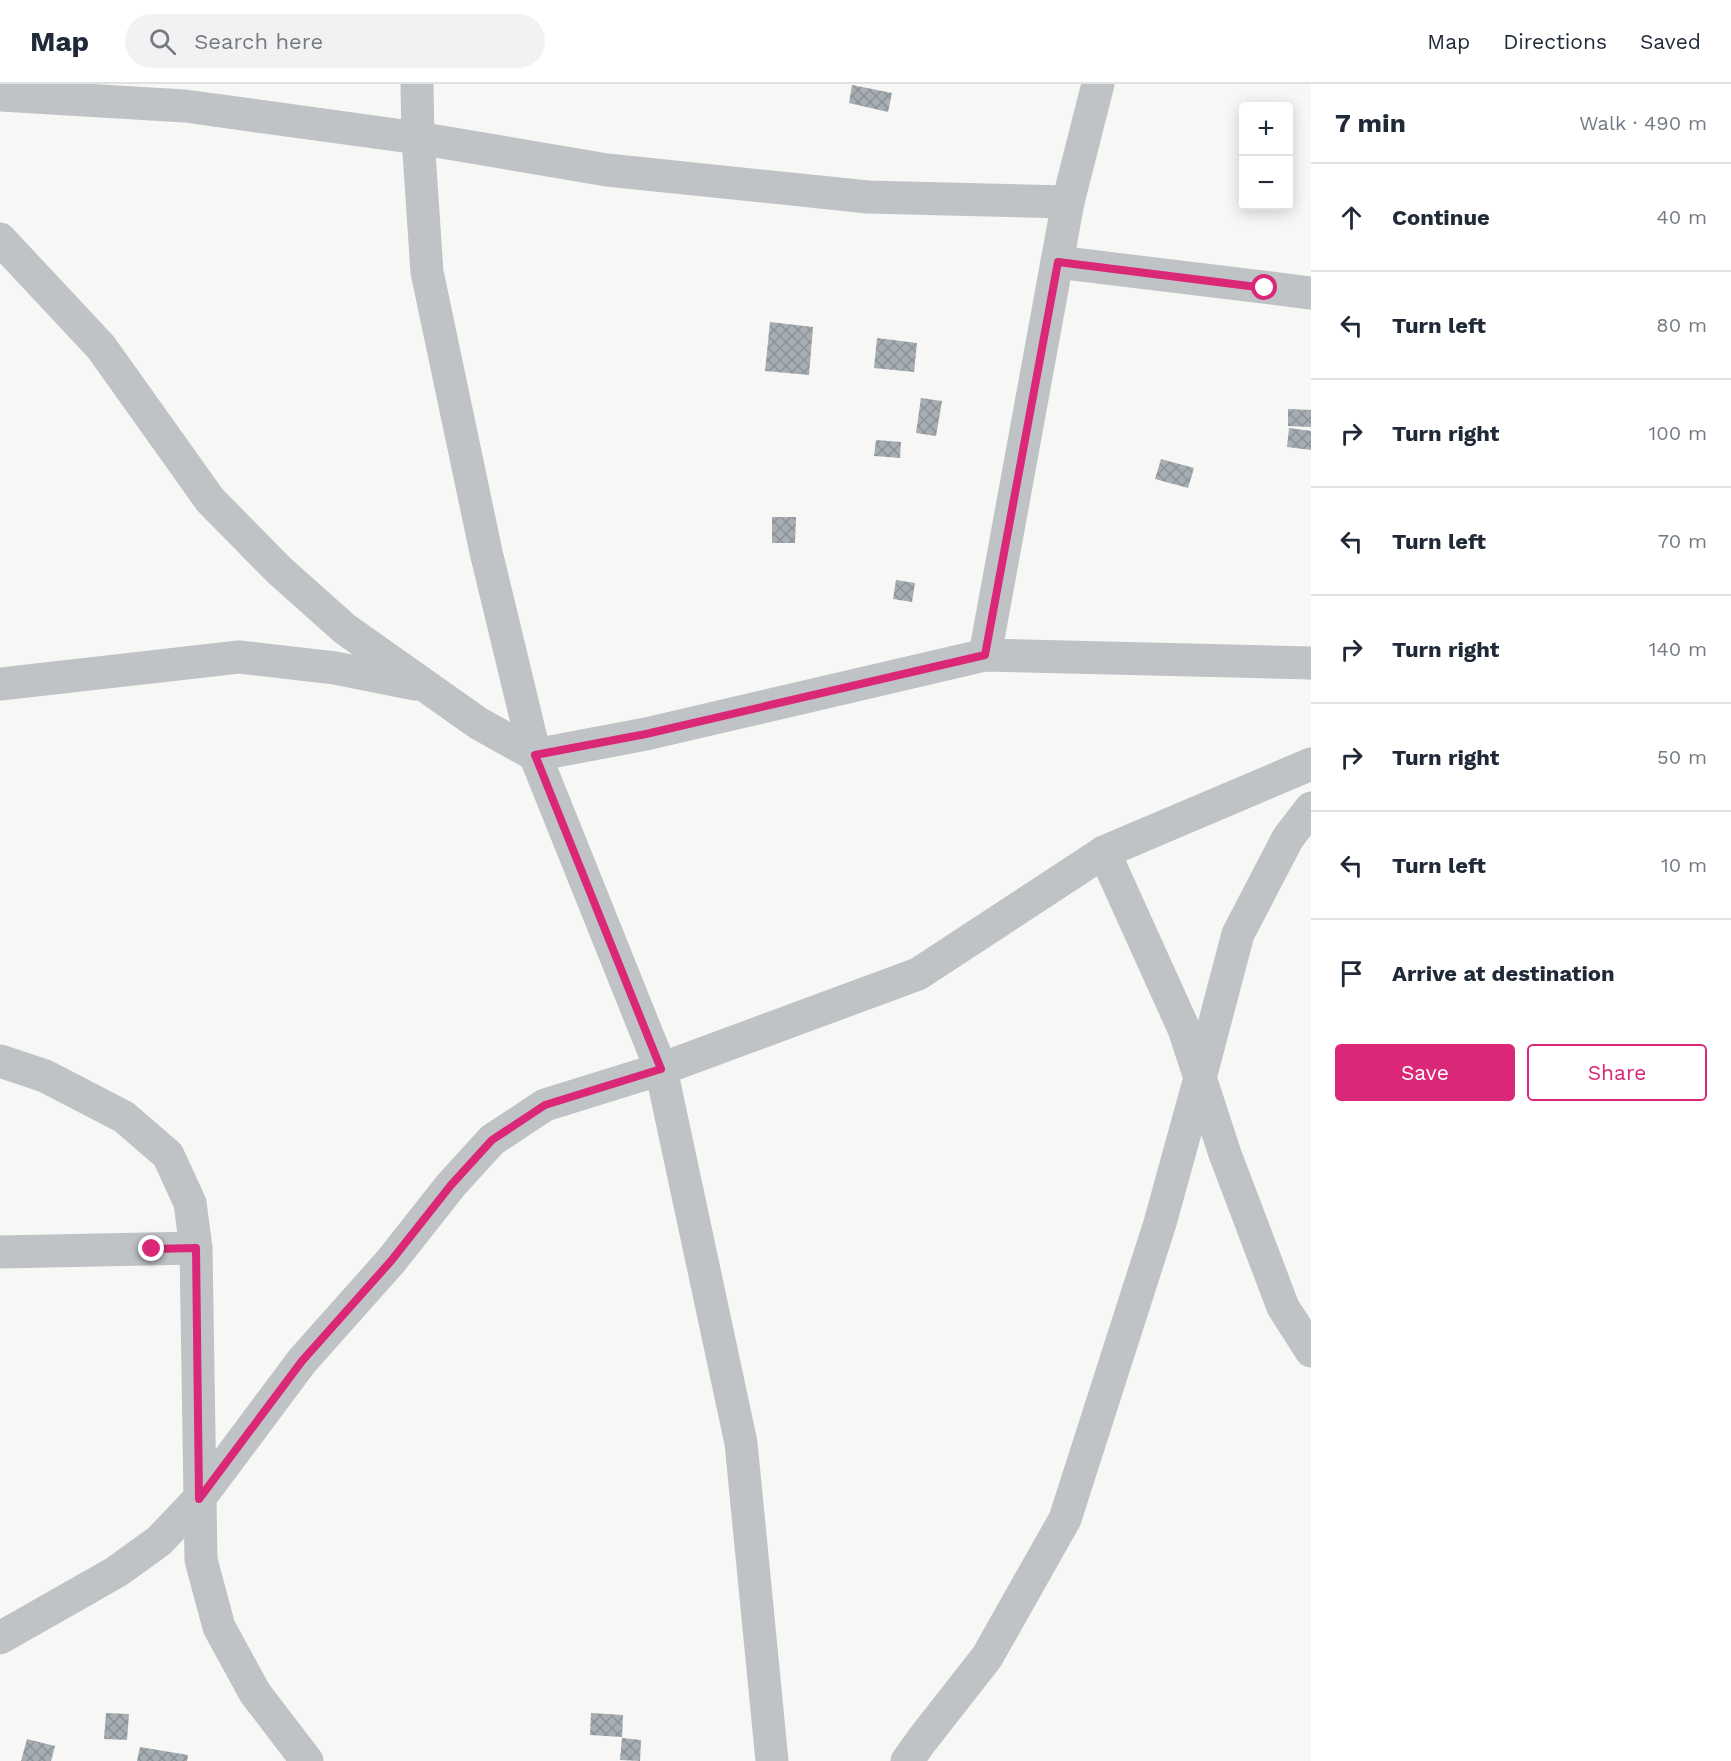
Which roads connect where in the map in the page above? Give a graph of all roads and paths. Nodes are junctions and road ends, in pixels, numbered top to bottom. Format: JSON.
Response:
{"nodes":[{"id":1,"x":417,"y":84,"type":"edge"},
{"id":2,"x":1098,"y":84,"type":"edge"},
{"id":3,"x":0,"y":95,"type":"edge"},
{"id":4,"x":418,"y":138,"type":"junction"},
{"id":5,"x":1068,"y":202,"type":"junction"},
{"id":6,"x":0,"y":239,"type":"edge"},
{"id":7,"x":1058,"y":262,"type":"junction"},
{"id":8,"x":1311,"y":293,"type":"edge"},
{"id":9,"x":985,"y":655,"type":"junction"},
{"id":10,"x":1311,"y":663,"type":"edge"},
{"id":11,"x":0,"y":684,"type":"edge"},
{"id":12,"x":429,"y":687,"type":"junction"},
{"id":13,"x":535,"y":755,"type":"junction"},
{"id":14,"x":1311,"y":764,"type":"edge"},
{"id":15,"x":1311,"y":808,"type":"edge"},
{"id":16,"x":1104,"y":852,"type":"junction"},
{"id":17,"x":0,"y":1061,"type":"edge"},
{"id":18,"x":661,"y":1069,"type":"junction"},
{"id":19,"x":1200,"y":1078,"type":"junction"},
{"id":20,"x":196,"y":1248,"type":"junction"},
{"id":21,"x":0,"y":1252,"type":"edge"},
{"id":22,"x":1311,"y":1351,"type":"edge"},
{"id":23,"x":199,"y":1499,"type":"junction"},
{"id":24,"x":0,"y":1638,"type":"edge"},
{"id":25,"x":307,"y":1761,"type":"edge"},
{"id":26,"x":772,"y":1761,"type":"edge"},
{"id":27,"x":907,"y":1761,"type":"edge"}],
"edges":[{"from":1,"to":4,"type":"street"},
{"from":2,"to":5,"type":"street"},
{"from":3,"to":4,"type":"street"},
{"from":4,"to":5,"type":"street"},
{"from":4,"to":13,"type":"street"},
{"from":5,"to":7,"type":"street"},
{"from":6,"to":12,"type":"street"},
{"from":7,"to":8,"type":"street"},
{"from":7,"to":9,"type":"street"},
{"from":9,"to":10,"type":"street"},
{"from":9,"to":13,"type":"street"},
{"from":11,"to":12,"type":"street"},
{"from":12,"to":13,"type":"street"},
{"from":13,"to":18,"type":"street"},
{"from":14,"to":16,"type":"street"},
{"from":15,"to":19,"type":"street"},
{"from":16,"to":18,"type":"street"},
{"from":16,"to":19,"type":"street"},
{"from":17,"to":20,"type":"street"},
{"from":18,"to":23,"type":"street"},
{"from":18,"to":26,"type":"street"},
{"from":19,"to":22,"type":"street"},
{"from":19,"to":27,"type":"street"},
{"from":20,"to":21,"type":"street"},
{"from":20,"to":23,"type":"street"},
{"from":23,"to":24,"type":"street"},
{"from":23,"to":25,"type":"street"}]}
